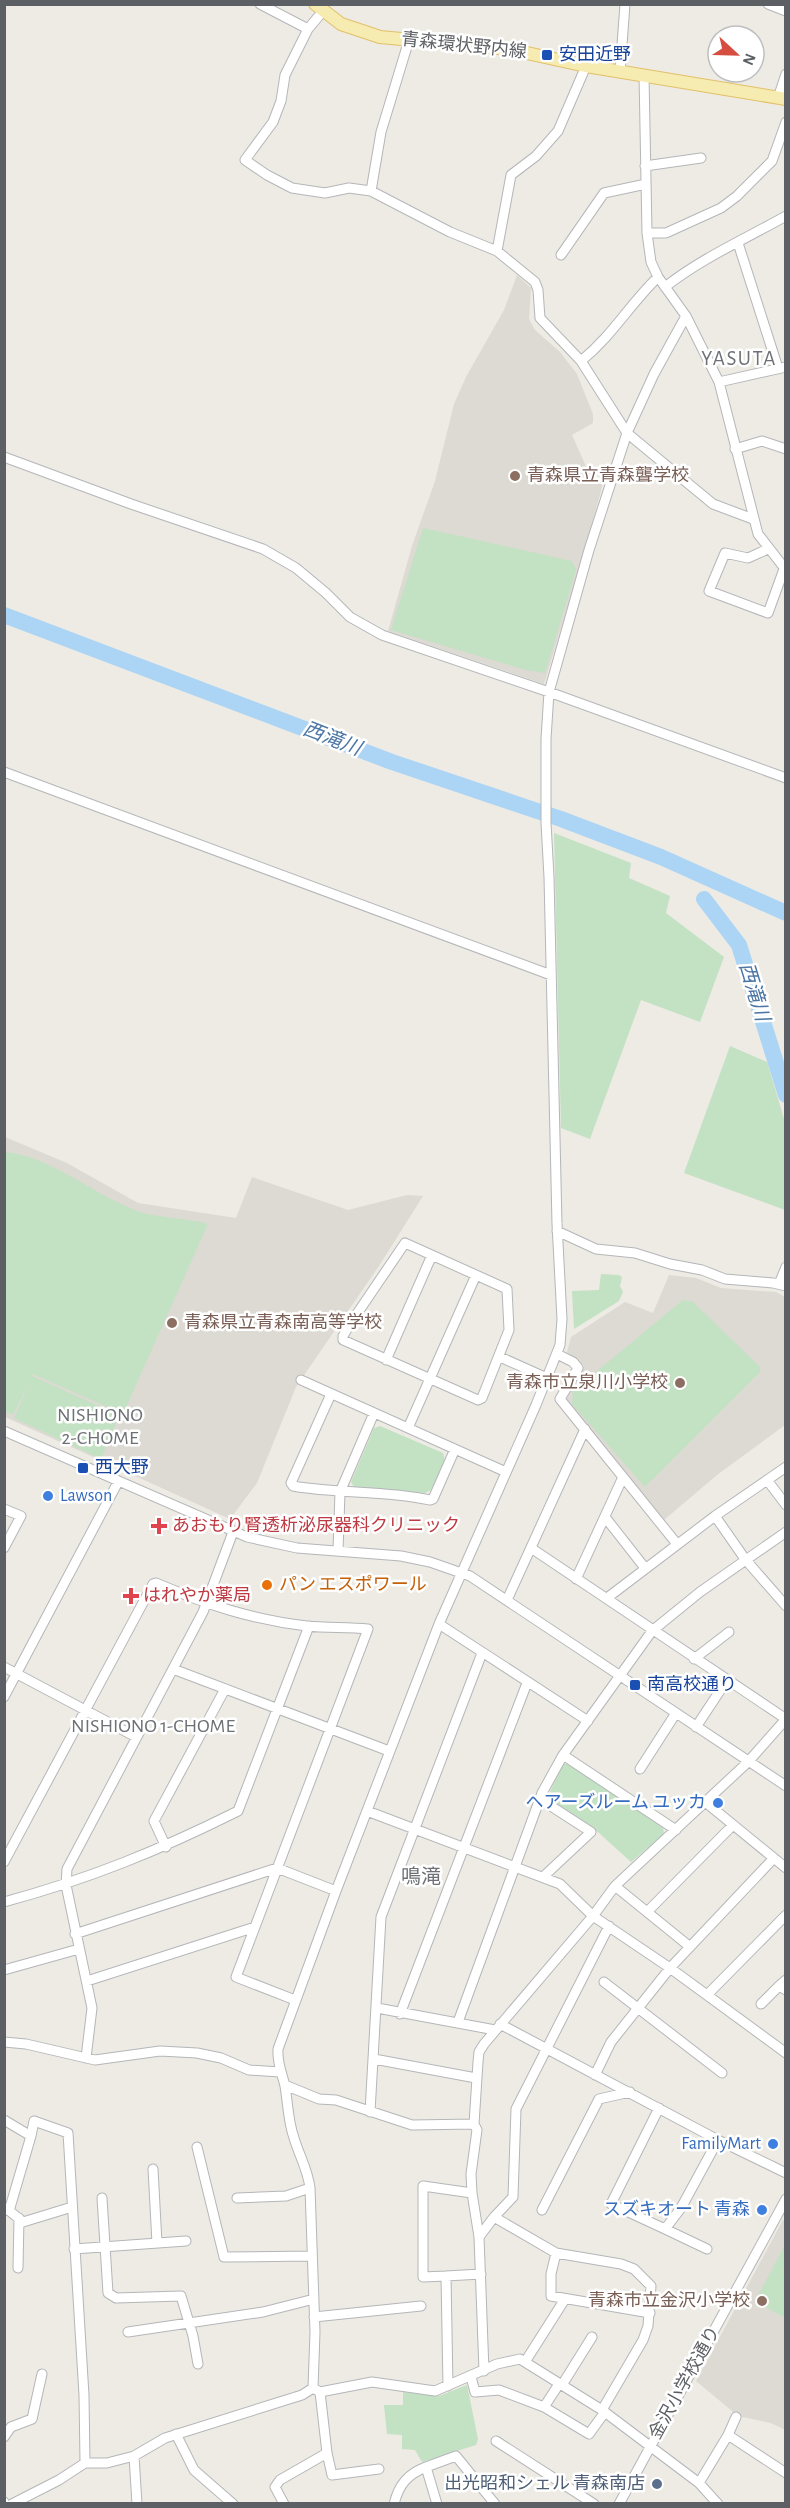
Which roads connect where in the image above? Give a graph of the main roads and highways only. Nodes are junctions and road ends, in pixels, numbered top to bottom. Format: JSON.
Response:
{"nodes":[{"id":1,"x":319,"y":8,"type":"edge"},
{"id":2,"x":782,"y":99,"type":"edge"}],
"edges":[{"from":1,"to":2,"type":"main road","name":"青森環状野内線"}]}
